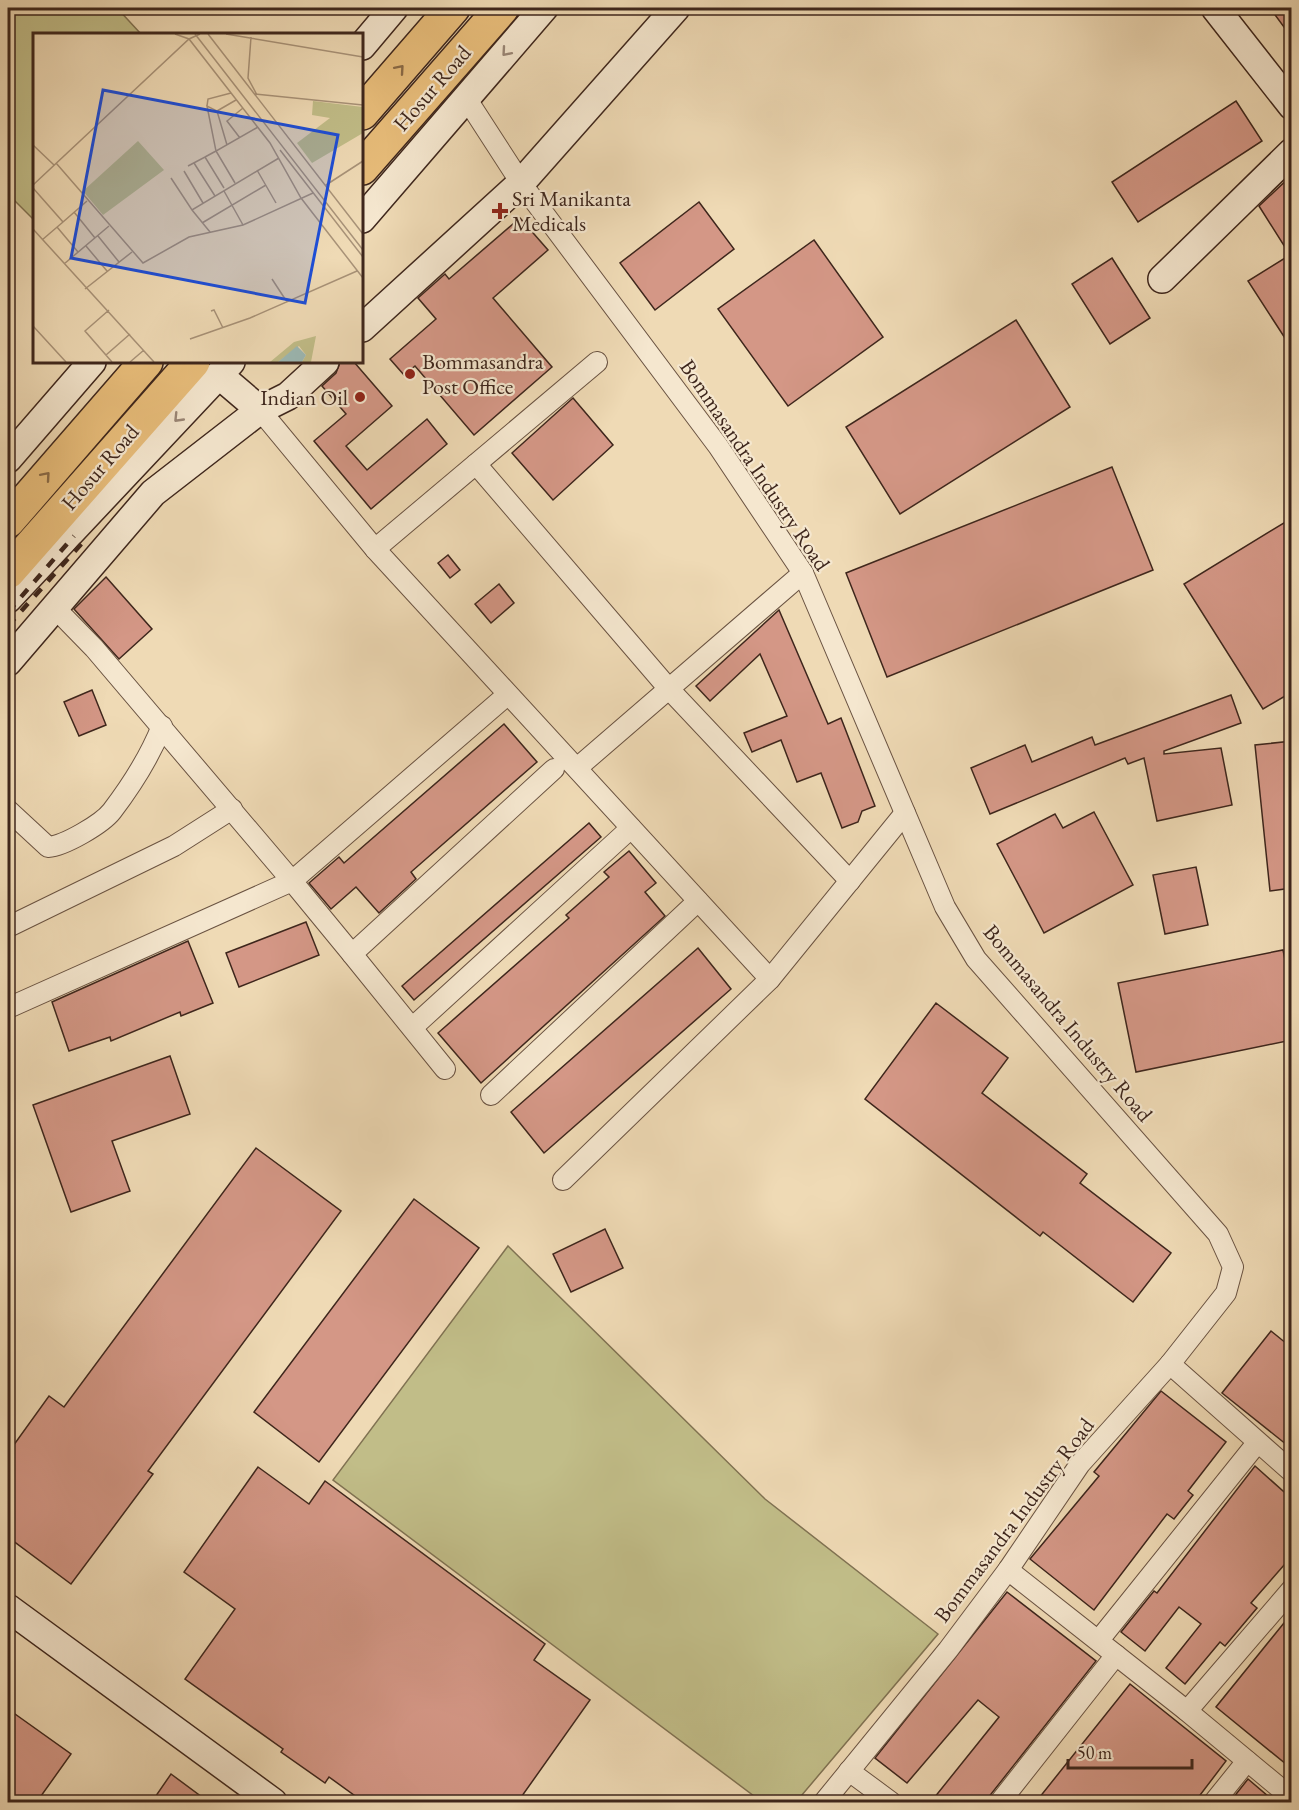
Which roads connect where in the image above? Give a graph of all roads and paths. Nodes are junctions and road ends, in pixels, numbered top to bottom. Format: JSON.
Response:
{"nodes":[{"id":1,"x":453,"y":8,"type":"edge"},
{"id":2,"x":502,"y":8,"type":"edge"},
{"id":3,"x":544,"y":8,"type":"edge"},
{"id":4,"x":676,"y":8,"type":"edge"},
{"id":5,"x":1215,"y":8,"type":"edge"},
{"id":6,"x":387,"y":10,"type":"edge"},
{"id":7,"x":363,"y":45,"type":"edge"},
{"id":8,"x":466,"y":98,"type":"junction"},
{"id":9,"x":1292,"y":106,"type":"edge"},
{"id":10,"x":363,"y":112,"type":"edge"},
{"id":11,"x":1292,"y":152,"type":"edge"},
{"id":12,"x":363,"y":167,"type":"edge"},
{"id":13,"x":521,"y":183,"type":"junction"},
{"id":14,"x":363,"y":218,"type":"edge"},
{"id":15,"x":1162,"y":279,"type":"dead end"},
{"id":16,"x":363,"y":326,"type":"edge"},
{"id":17,"x":597,"y":362,"type":"dead end"},
{"id":18,"x":91,"y":363,"type":"edge"},
{"id":19,"x":145,"y":363,"type":"edge"},
{"id":20,"x":324,"y":363,"type":"edge"},
{"id":21,"x":214,"y":366,"type":"edge"},
{"id":22,"x":260,"y":410,"type":"junction"},
{"id":23,"x":8,"y":459,"type":"edge"},
{"id":24,"x":476,"y":464,"type":"junction"},
{"id":25,"x":129,"y":469,"type":"junction"},
{"id":26,"x":153,"y":493,"type":"junction"},
{"id":27,"x":8,"y":521,"type":"edge"},
{"id":28,"x":375,"y":549,"type":"junction"},
{"id":29,"x":8,"y":572,"type":"edge"},
{"id":30,"x":803,"y":573,"type":"junction"},
{"id":31,"x":8,"y":599,"type":"edge"},
{"id":32,"x":55,"y":608,"type":"junction"},
{"id":33,"x":8,"y":663,"type":"edge"},
{"id":34,"x":669,"y":689,"type":"junction"},
{"id":35,"x":507,"y":695,"type":"junction"},
{"id":36,"x":162,"y":726,"type":"junction"},
{"id":37,"x":577,"y":768,"type":"junction"},
{"id":38,"x":554,"y":769,"type":"dead end"},
{"id":39,"x":232,"y":809,"type":"junction"},
{"id":40,"x":8,"y":810,"type":"edge"},
{"id":41,"x":905,"y":813,"type":"junction"},
{"id":42,"x":632,"y":828,"type":"junction"},
{"id":43,"x":292,"y":881,"type":"junction"},
{"id":44,"x":850,"y":881,"type":"junction"},
{"id":45,"x":698,"y":901,"type":"junction"},
{"id":46,"x":8,"y":927,"type":"edge"},
{"id":47,"x":352,"y":954,"type":"junction"},
{"id":48,"x":770,"y":979,"type":"junction"},
{"id":49,"x":8,"y":1008,"type":"edge"},
{"id":50,"x":413,"y":1027,"type":"junction"},
{"id":51,"x":445,"y":1069,"type":"dead end"},
{"id":52,"x":491,"y":1095,"type":"dead end"},
{"id":53,"x":563,"y":1180,"type":"dead end"},
{"id":54,"x":1170,"y":1364,"type":"junction"},
{"id":55,"x":1257,"y":1443,"type":"junction"},
{"id":56,"x":1292,"y":1472,"type":"edge"},
{"id":57,"x":1008,"y":1570,"type":"junction"},
{"id":58,"x":1292,"y":1589,"type":"edge"},
{"id":59,"x":8,"y":1608,"type":"edge"},
{"id":60,"x":1099,"y":1641,"type":"junction"},
{"id":61,"x":1116,"y":1654,"type":"junction"},
{"id":62,"x":1187,"y":1711,"type":"junction"},
{"id":63,"x":1247,"y":1761,"type":"junction"},
{"id":64,"x":849,"y":1771,"type":"junction"},
{"id":65,"x":1292,"y":1798,"type":"edge"},
{"id":66,"x":273,"y":1803,"type":"edge"},
{"id":67,"x":824,"y":1803,"type":"edge"},
{"id":68,"x":891,"y":1803,"type":"edge"},
{"id":69,"x":1000,"y":1803,"type":"edge"},
{"id":70,"x":1214,"y":1803,"type":"edge"}],
"edges":[{"from":10,"to":1,"type":"highway","name":"Hosur Road","one_way":true},
{"from":2,"to":12,"type":"highway","name":"Hosur Road"},
{"from":3,"to":8,"type":"street","one_way":true},
{"from":4,"to":13,"type":"street"},
{"from":5,"to":9,"type":"street"},
{"from":6,"to":7,"type":"street"},
{"from":8,"to":13,"type":"street","name":"Bommasandra Industry Road"},
{"from":8,"to":14,"type":"street"},
{"from":11,"to":15,"type":"street"},
{"from":13,"to":16,"type":"street"},
{"from":13,"to":30,"type":"street","name":"Bommasandra Industry Road"},
{"from":17,"to":24,"type":"street"},
{"from":18,"to":23,"type":"street"},
{"from":27,"to":19,"type":"highway","name":"Hosur Road","one_way":true},
{"from":20,"to":22,"type":"street"},
{"from":21,"to":22,"type":"street"},
{"from":21,"to":25,"type":"street","one_way":true},
{"from":21,"to":29,"type":"highway","name":"Hosur Road"},
{"from":22,"to":26,"type":"street"},
{"from":22,"to":28,"type":"street"},
{"from":24,"to":28,"type":"street"},
{"from":24,"to":34,"type":"street"},
{"from":25,"to":26,"type":"street"},
{"from":25,"to":31,"type":"street"},
{"from":26,"to":32,"type":"street"},
{"from":28,"to":35,"type":"street"},
{"from":30,"to":34,"type":"street"},
{"from":30,"to":41,"type":"street","name":"Bommasandra Industry Road"},
{"from":32,"to":33,"type":"street"},
{"from":32,"to":36,"type":"street"},
{"from":34,"to":37,"type":"street"},
{"from":34,"to":44,"type":"street"},
{"from":35,"to":37,"type":"street"},
{"from":35,"to":43,"type":"street"},
{"from":36,"to":39,"type":"street"},
{"from":36,"to":40,"type":"street"},
{"from":37,"to":42,"type":"street"},
{"from":38,"to":47,"type":"street"},
{"from":39,"to":43,"type":"street"},
{"from":39,"to":46,"type":"street"},
{"from":41,"to":44,"type":"street"},
{"from":41,"to":54,"type":"street","name":"Bommasandra Industry Road"},
{"from":42,"to":45,"type":"street"},
{"from":42,"to":50,"type":"street"},
{"from":43,"to":47,"type":"street"},
{"from":43,"to":49,"type":"street"},
{"from":44,"to":48,"type":"street"},
{"from":45,"to":48,"type":"street"},
{"from":45,"to":52,"type":"street"},
{"from":47,"to":50,"type":"street"},
{"from":48,"to":53,"type":"street"},
{"from":50,"to":51,"type":"street"},
{"from":54,"to":55,"type":"street"},
{"from":54,"to":57,"type":"street","name":"Bommasandra Industry Road"},
{"from":55,"to":56,"type":"street"},
{"from":55,"to":60,"type":"street"},
{"from":57,"to":60,"type":"street"},
{"from":57,"to":64,"type":"street","name":"Bommasandra Industry Road"},
{"from":58,"to":62,"type":"street"},
{"from":59,"to":66,"type":"street"},
{"from":60,"to":61,"type":"street"},
{"from":61,"to":62,"type":"street"},
{"from":61,"to":69,"type":"street"},
{"from":62,"to":63,"type":"street"},
{"from":63,"to":65,"type":"street"},
{"from":63,"to":70,"type":"street"},
{"from":64,"to":67,"type":"street","name":"Bommasandra Industry Road"},
{"from":64,"to":68,"type":"street"}]}
